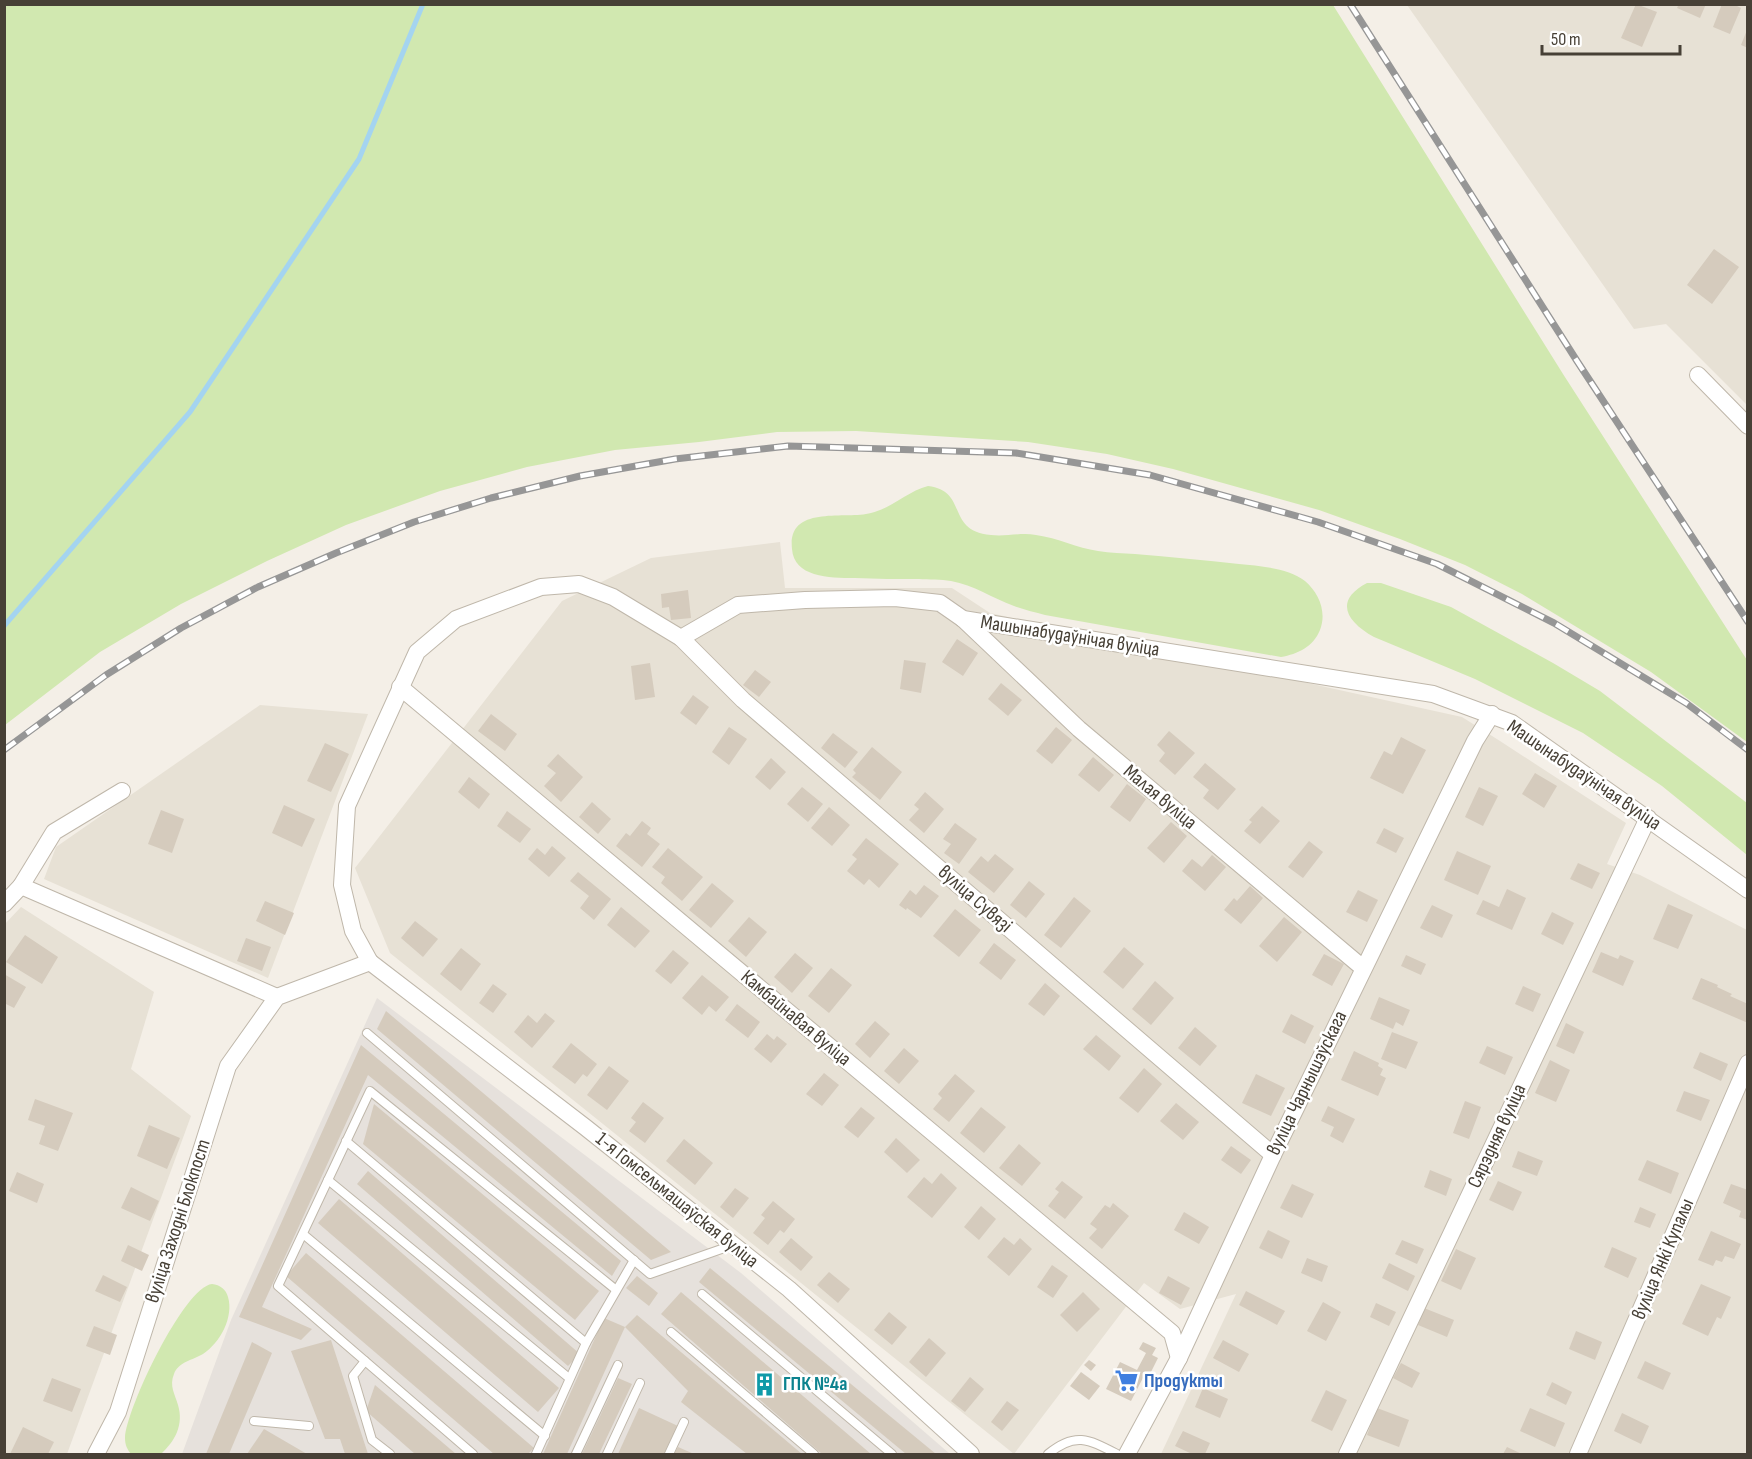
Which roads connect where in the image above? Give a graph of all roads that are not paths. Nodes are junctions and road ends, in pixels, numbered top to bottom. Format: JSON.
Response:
{"nodes":[{"id":1,"x":1698,"y":375,"type":"dead end"},
{"id":2,"x":1748,"y":426,"type":"edge"},
{"id":3,"x":963,"y":619,"type":"junction"},
{"id":4,"x":681,"y":638,"type":"junction"},
{"id":5,"x":400,"y":687,"type":"junction"},
{"id":6,"x":1492,"y":714,"type":"junction"},
{"id":7,"x":122,"y":791,"type":"dead end"},
{"id":8,"x":1648,"y":818,"type":"junction"},
{"id":9,"x":21,"y":886,"type":"junction"},
{"id":10,"x":1748,"y":890,"type":"edge"},
{"id":11,"x":4,"y":904,"type":"edge"},
{"id":12,"x":370,"y":962,"type":"junction"},
{"id":13,"x":1363,"y":968,"type":"junction"},
{"id":14,"x":277,"y":997,"type":"junction"},
{"id":15,"x":368,"y":1033,"type":"dead end"},
{"id":16,"x":1748,"y":1063,"type":"edge"},
{"id":17,"x":346,"y":1141,"type":"junction"},
{"id":18,"x":1273,"y":1155,"type":"junction"},
{"id":19,"x":328,"y":1180,"type":"junction"},
{"id":20,"x":303,"y":1234,"type":"junction"},
{"id":21,"x":733,"y":1245,"type":"junction"},
{"id":22,"x":634,"y":1260,"type":"junction"},
{"id":23,"x":615,"y":1289,"type":"junction"},
{"id":24,"x":702,"y":1294,"type":"dead end"},
{"id":25,"x":671,"y":1332,"type":"dead end"},
{"id":26,"x":586,"y":1343,"type":"junction"},
{"id":27,"x":1179,"y":1358,"type":"junction"},
{"id":28,"x":365,"y":1361,"type":"junction"},
{"id":29,"x":618,"y":1365,"type":"dead end"},
{"id":30,"x":569,"y":1378,"type":"junction"},
{"id":31,"x":640,"y":1383,"type":"dead end"},
{"id":32,"x":254,"y":1421,"type":"dead end"},
{"id":33,"x":684,"y":1422,"type":"dead end"},
{"id":34,"x":309,"y":1426,"type":"dead end"},
{"id":35,"x":545,"y":1436,"type":"junction"},
{"id":36,"x":96,"y":1455,"type":"edge"},
{"id":37,"x":390,"y":1455,"type":"edge"},
{"id":38,"x":474,"y":1455,"type":"edge"},
{"id":39,"x":536,"y":1455,"type":"edge"},
{"id":40,"x":576,"y":1455,"type":"edge"},
{"id":41,"x":607,"y":1455,"type":"edge"},
{"id":42,"x":669,"y":1455,"type":"edge"},
{"id":43,"x":814,"y":1455,"type":"edge"},
{"id":44,"x":892,"y":1455,"type":"edge"},
{"id":45,"x":971,"y":1455,"type":"edge"},
{"id":46,"x":1048,"y":1455,"type":"edge"},
{"id":47,"x":1117,"y":1455,"type":"edge"},
{"id":48,"x":1127,"y":1455,"type":"edge"},
{"id":49,"x":1347,"y":1455,"type":"edge"},
{"id":50,"x":1578,"y":1455,"type":"edge"}],
"edges":[{"from":1,"to":2,"type":"street"},
{"from":3,"to":4,"type":"street","name":"Машынабудаўнічая вуліца"},
{"from":3,"to":6,"type":"street","name":"Машынабудаўнічая вуліца"},
{"from":3,"to":13,"type":"street","name":"Малая вуліца"},
{"from":4,"to":5,"type":"street"},
{"from":4,"to":18,"type":"street","name":"вуліца Сувязі"},
{"from":5,"to":12,"type":"street"},
{"from":5,"to":27,"type":"street","name":"Камбайнавая вуліца"},
{"from":6,"to":8,"type":"street","name":"Машынабудаўнічая вуліца"},
{"from":6,"to":13,"type":"street","name":"вуліца Чарнышэўскага"},
{"from":7,"to":9,"type":"street"},
{"from":8,"to":10,"type":"street","name":"Машынабудаўнічая вуліца"},
{"from":8,"to":49,"type":"street","name":"Сярэдняя вуліца"},
{"from":9,"to":11,"type":"street"},
{"from":9,"to":14,"type":"street"},
{"from":12,"to":14,"type":"street"},
{"from":12,"to":21,"type":"street","name":"1-я Гомсельмашаўская вуліца"},
{"from":13,"to":18,"type":"street","name":"вуліца Чарнышэўскага"},
{"from":14,"to":36,"type":"street","name":"вуліца Заходні Блокпост"},
{"from":15,"to":22,"type":"lane"},
{"from":16,"to":50,"type":"street","name":"вуліца Янкі Купалы"},
{"from":17,"to":19,"type":"lane"},
{"from":17,"to":23,"type":"lane"},
{"from":17,"to":26,"type":"lane"},
{"from":18,"to":27,"type":"street","name":"вуліца Чарнышэўскага"},
{"from":19,"to":20,"type":"lane"},
{"from":19,"to":30,"type":"lane"},
{"from":20,"to":28,"type":"lane"},
{"from":20,"to":35,"type":"lane"},
{"from":21,"to":22,"type":"lane"},
{"from":21,"to":45,"type":"street","name":"1-я Гомсельмашаўская вуліца"},
{"from":22,"to":23,"type":"lane"},
{"from":23,"to":26,"type":"lane"},
{"from":24,"to":44,"type":"lane"},
{"from":25,"to":43,"type":"lane"},
{"from":26,"to":30,"type":"lane"},
{"from":27,"to":48,"type":"street","name":"вуліца Чарнышэўскага"},
{"from":28,"to":37,"type":"lane"},
{"from":28,"to":38,"type":"lane"},
{"from":29,"to":40,"type":"lane"},
{"from":30,"to":35,"type":"lane"},
{"from":31,"to":41,"type":"lane"},
{"from":32,"to":34,"type":"lane"},
{"from":33,"to":42,"type":"lane"},
{"from":35,"to":39,"type":"lane"},
{"from":46,"to":47,"type":"lane"}]}
